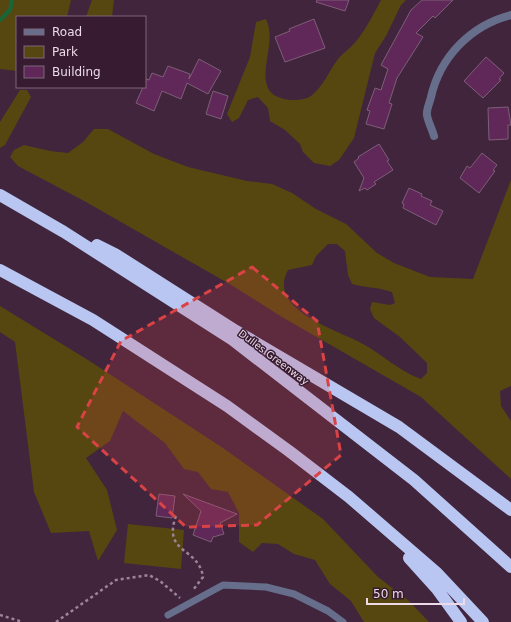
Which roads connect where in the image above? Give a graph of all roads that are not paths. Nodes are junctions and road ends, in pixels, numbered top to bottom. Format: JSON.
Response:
{"nodes":[{"id":1,"x":511,"y":15,"type":"edge"},
{"id":2,"x":434,"y":136,"type":"dead end"},
{"id":3,"x":4,"y":198,"type":"edge"},
{"id":4,"x":0,"y":270,"type":"edge"},
{"id":5,"x":511,"y":510,"type":"edge"},
{"id":6,"x":379,"y":524,"type":"junction"},
{"id":7,"x":511,"y":567,"type":"edge"},
{"id":8,"x":168,"y":615,"type":"dead end"},
{"id":9,"x":342,"y":622,"type":"edge"},
{"id":10,"x":461,"y":622,"type":"edge"},
{"id":11,"x":484,"y":622,"type":"edge"}],
"edges":[{"from":1,"to":2,"type":"street"},
{"from":3,"to":5,"type":"highway"},
{"from":3,"to":7,"type":"highway","name":"Dulles Greenway"},
{"from":4,"to":6,"type":"highway"},
{"from":6,"to":10,"type":"highway"},
{"from":6,"to":11,"type":"highway"},
{"from":8,"to":9,"type":"lane"}]}
